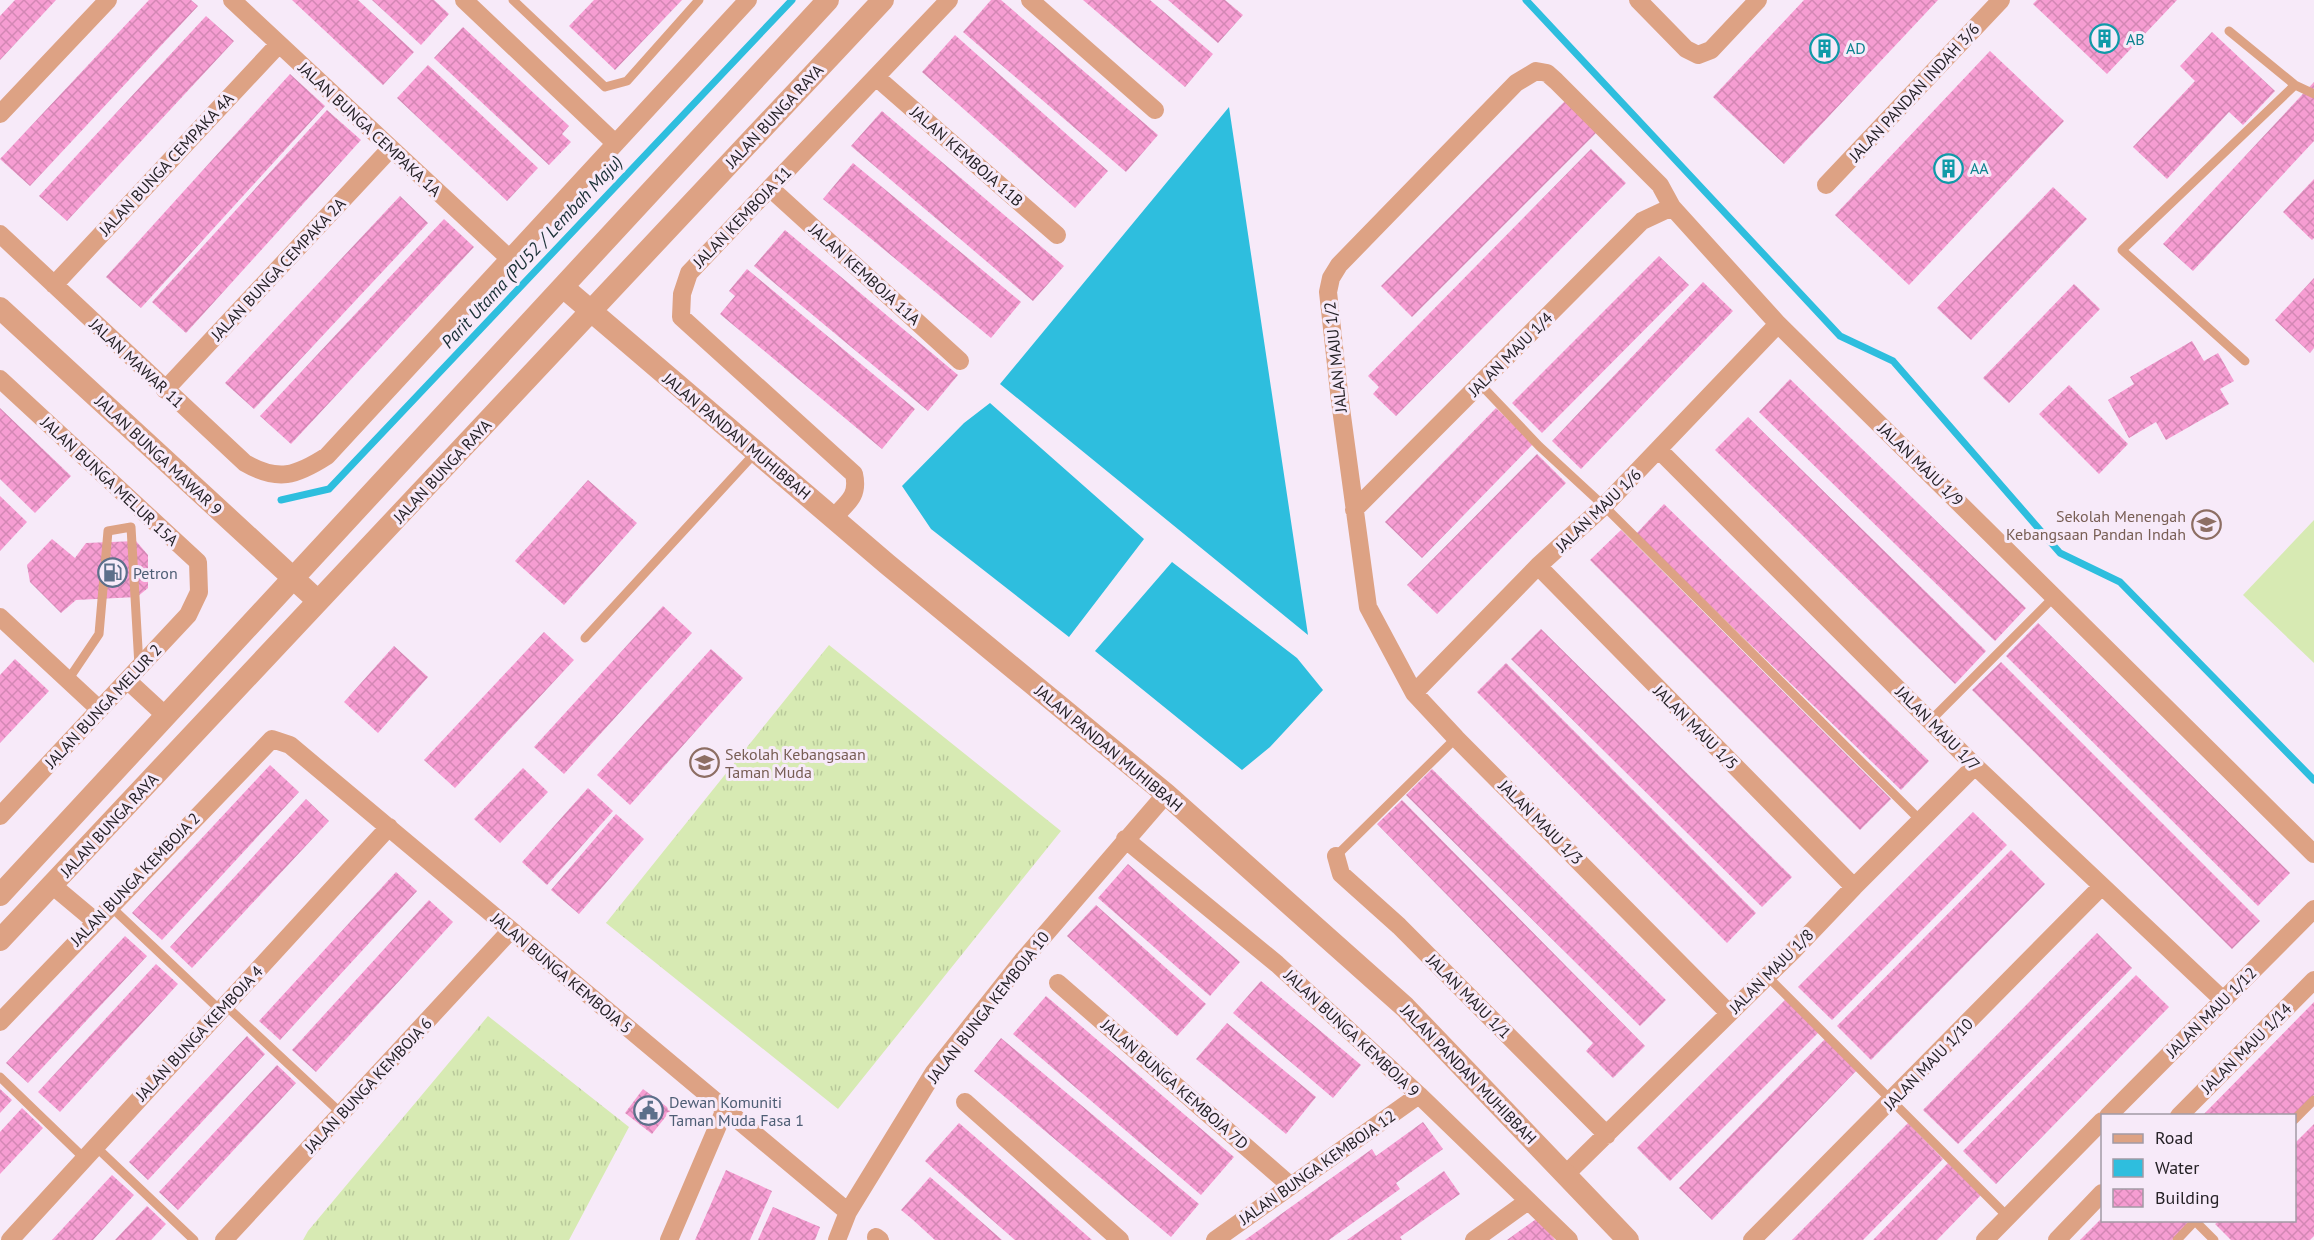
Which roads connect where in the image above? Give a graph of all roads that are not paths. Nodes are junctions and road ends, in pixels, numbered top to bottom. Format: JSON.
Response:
{"nodes":[{"id":1,"x":108,"y":0,"type":"edge"},
{"id":2,"x":232,"y":0,"type":"edge"},
{"id":3,"x":464,"y":0,"type":"edge"},
{"id":4,"x":513,"y":0,"type":"edge"},
{"id":5,"x":699,"y":0,"type":"edge"},
{"id":6,"x":748,"y":0,"type":"edge"},
{"id":7,"x":828,"y":0,"type":"edge"},
{"id":8,"x":883,"y":0,"type":"edge"},
{"id":9,"x":949,"y":0,"type":"edge"},
{"id":10,"x":1030,"y":0,"type":"edge"},
{"id":11,"x":1638,"y":0,"type":"edge"},
{"id":12,"x":1758,"y":0,"type":"edge"},
{"id":13,"x":2001,"y":0,"type":"edge"},
{"id":14,"x":2229,"y":31,"type":"dead end"},
{"id":15,"x":279,"y":44,"type":"junction"},
{"id":16,"x":1536,"y":71,"type":"joint"},
{"id":17,"x":876,"y":76,"type":"junction"},
{"id":18,"x":2295,"y":85,"type":"junction"},
{"id":19,"x":2314,"y":94,"type":"edge"},
{"id":20,"x":1155,"y":110,"type":"dead end"},
{"id":21,"x":0,"y":114,"type":"edge"},
{"id":22,"x":615,"y":143,"type":"junction"},
{"id":23,"x":391,"y":148,"type":"junction"},
{"id":24,"x":1826,"y":185,"type":"dead end"},
{"id":25,"x":770,"y":188,"type":"junction"},
{"id":26,"x":1672,"y":207,"type":"junction"},
{"id":27,"x":0,"y":234,"type":"edge"},
{"id":28,"x":1057,"y":235,"type":"dead end"},
{"id":29,"x":509,"y":258,"type":"junction"},
{"id":30,"x":54,"y":285,"type":"junction"},
{"id":31,"x":563,"y":287,"type":"junction"},
{"id":32,"x":0,"y":308,"type":"edge"},
{"id":33,"x":591,"y":312,"type":"junction"},
{"id":34,"x":1778,"y":324,"type":"junction"},
{"id":35,"x":2245,"y":360,"type":"dead end"},
{"id":36,"x":960,"y":361,"type":"dead end"},
{"id":37,"x":0,"y":379,"type":"edge"},
{"id":38,"x":1480,"y":384,"type":"junction"},
{"id":39,"x":165,"y":390,"type":"junction"},
{"id":40,"x":1659,"y":450,"type":"junction"},
{"id":41,"x":756,"y":452,"type":"junction"},
{"id":42,"x":1604,"y":506,"type":"junction"},
{"id":43,"x":1354,"y":510,"type":"junction"},
{"id":44,"x":143,"y":511,"type":"junction"},
{"id":45,"x":833,"y":518,"type":"junction"},
{"id":46,"x":131,"y":527,"type":"junction"},
{"id":47,"x":1538,"y":566,"type":"junction"},
{"id":48,"x":293,"y":578,"type":"junction"},
{"id":49,"x":199,"y":592,"type":"joint"},
{"id":50,"x":2055,"y":596,"type":"junction"},
{"id":51,"x":318,"y":601,"type":"junction"},
{"id":52,"x":1374,"y":616,"type":"joint"},
{"id":53,"x":0,"y":617,"type":"edge"},
{"id":54,"x":585,"y":638,"type":"dead end"},
{"id":55,"x":133,"y":674,"type":"junction"},
{"id":56,"x":68,"y":680,"type":"junction"},
{"id":57,"x":1414,"y":693,"type":"junction"},
{"id":58,"x":99,"y":709,"type":"junction"},
{"id":59,"x":166,"y":716,"type":"junction"},
{"id":60,"x":1931,"y":720,"type":"junction"},
{"id":61,"x":272,"y":738,"type":"joint"},
{"id":62,"x":1456,"y":738,"type":"junction"},
{"id":63,"x":1975,"y":766,"type":"junction"},
{"id":64,"x":1166,"y":794,"type":"junction"},
{"id":65,"x":0,"y":816,"type":"edge"},
{"id":66,"x":1920,"y":820,"type":"junction"},
{"id":67,"x":388,"y":827,"type":"junction"},
{"id":68,"x":1125,"y":839,"type":"junction"},
{"id":69,"x":2314,"y":854,"type":"edge"},
{"id":70,"x":1336,"y":856,"type":"joint"},
{"id":71,"x":52,"y":885,"type":"junction"},
{"id":72,"x":2102,"y":886,"type":"junction"},
{"id":73,"x":1854,"y":887,"type":"junction"},
{"id":74,"x":0,"y":895,"type":"edge"},
{"id":75,"x":110,"y":906,"type":"junction"},
{"id":76,"x":2314,"y":909,"type":"edge"},
{"id":77,"x":95,"y":921,"type":"junction"},
{"id":78,"x":511,"y":930,"type":"junction"},
{"id":79,"x":0,"y":940,"type":"edge"},
{"id":80,"x":1767,"y":976,"type":"junction"},
{"id":81,"x":2314,"y":980,"type":"edge"},
{"id":82,"x":1058,"y":983,"type":"dead end"},
{"id":83,"x":2223,"y":1000,"type":"junction"},
{"id":84,"x":223,"y":1007,"type":"junction"},
{"id":85,"x":1729,"y":1013,"type":"junction"},
{"id":86,"x":0,"y":1022,"type":"edge"},
{"id":87,"x":0,"y":1077,"type":"edge"},
{"id":88,"x":1419,"y":1095,"type":"junction"},
{"id":89,"x":2314,"y":1100,"type":"edge"},
{"id":90,"x":1891,"y":1101,"type":"junction"},
{"id":91,"x":965,"y":1102,"type":"dead end"},
{"id":92,"x":724,"y":1109,"type":"junction"},
{"id":93,"x":342,"y":1114,"type":"junction"},
{"id":94,"x":2110,"y":1114,"type":"edge"},
{"id":95,"x":2181,"y":1114,"type":"edge"},
{"id":96,"x":2296,"y":1119,"type":"edge"},
{"id":97,"x":2101,"y":1123,"type":"edge"},
{"id":98,"x":1607,"y":1135,"type":"junction"},
{"id":99,"x":89,"y":1152,"type":"junction"},
{"id":100,"x":1565,"y":1175,"type":"junction"},
{"id":101,"x":1291,"y":1186,"type":"junction"},
{"id":102,"x":2101,"y":1195,"type":"edge"},
{"id":103,"x":1528,"y":1201,"type":"junction"},
{"id":104,"x":848,"y":1212,"type":"junction"},
{"id":105,"x":2008,"y":1217,"type":"junction"},
{"id":106,"x":2194,"y":1222,"type":"edge"},
{"id":107,"x":2196,"y":1222,"type":"edge"},
{"id":108,"x":10,"y":1240,"type":"edge"},
{"id":109,"x":194,"y":1240,"type":"edge"},
{"id":110,"x":224,"y":1240,"type":"edge"},
{"id":111,"x":669,"y":1240,"type":"edge"},
{"id":112,"x":837,"y":1240,"type":"edge"},
{"id":113,"x":1120,"y":1240,"type":"edge"},
{"id":114,"x":1215,"y":1240,"type":"edge"},
{"id":115,"x":1474,"y":1240,"type":"edge"},
{"id":116,"x":1569,"y":1240,"type":"edge"},
{"id":117,"x":1628,"y":1240,"type":"edge"},
{"id":118,"x":1752,"y":1240,"type":"edge"},
{"id":119,"x":1985,"y":1240,"type":"edge"},
{"id":120,"x":2057,"y":1240,"type":"edge"},
{"id":121,"x":2177,"y":1240,"type":"edge"},
{"id":122,"x":2214,"y":1240,"type":"edge"}],
"edges":[{"from":1,"to":21,"type":"street"},
{"from":2,"to":15,"type":"street","name":"JALAN BUNGA CEMPAKA 1A"},
{"from":3,"to":22,"type":"street"},
{"from":4,"to":5,"type":"lane"},
{"from":6,"to":22,"type":"street"},
{"from":7,"to":31,"type":"street","name":"JALAN BUNGA RAYA"},
{"from":8,"to":33,"type":"street","name":"JALAN BUNGA RAYA"},
{"from":9,"to":17,"type":"street","name":"JALAN KEMBOJA 11"},
{"from":10,"to":20,"type":"street"},
{"from":11,"to":12,"type":"street"},
{"from":13,"to":24,"type":"street","name":"JALAN PANDAN INDAH 3/6"},
{"from":14,"to":18,"type":"lane"},
{"from":15,"to":23,"type":"street","name":"JALAN BUNGA CEMPAKA 1A"},
{"from":15,"to":30,"type":"street","name":"JALAN BUNGA CEMPAKA 4A"},
{"from":16,"to":26,"type":"street","name":"JALAN MAJU 1/9"},
{"from":16,"to":43,"type":"street","name":"JALAN MAJU 1/2"},
{"from":17,"to":25,"type":"street","name":"JALAN KEMBOJA 11"},
{"from":17,"to":28,"type":"street","name":"JALAN KEMBOJA 11B"},
{"from":18,"to":19,"type":"lane"},
{"from":18,"to":35,"type":"lane"},
{"from":22,"to":29,"type":"street"},
{"from":23,"to":29,"type":"street","name":"JALAN BUNGA CEMPAKA 1A"},
{"from":23,"to":39,"type":"street","name":"JALAN BUNGA CEMPAKA 2A"},
{"from":25,"to":36,"type":"street","name":"JALAN KEMBOJA 11A"},
{"from":25,"to":45,"type":"street","name":"JALAN KEMBOJA 11"},
{"from":26,"to":34,"type":"street","name":"JALAN MAJU 1/9"},
{"from":26,"to":38,"type":"street","name":"JALAN MAJU 1/4"},
{"from":27,"to":30,"type":"street","name":"JALAN MAWAR 11"},
{"from":29,"to":39,"type":"street","name":"JALAN MAWAR 11"},
{"from":30,"to":39,"type":"street","name":"JALAN MAWAR 11"},
{"from":31,"to":33,"type":"street","name":"JALAN PANDAN MUHIBBAH"},
{"from":31,"to":48,"type":"street","name":"JALAN BUNGA RAYA"},
{"from":32,"to":48,"type":"street","name":"JALAN BUNGA MAWAR 9"},
{"from":33,"to":41,"type":"street","name":"JALAN PANDAN MUHIBBAH"},
{"from":33,"to":51,"type":"street","name":"JALAN BUNGA RAYA"},
{"from":34,"to":40,"type":"street","name":"JALAN MAJU 1/6"},
{"from":34,"to":50,"type":"street","name":"JALAN MAJU 1/9"},
{"from":37,"to":44,"type":"street","name":"JALAN BUNGA MELUR 15A"},
{"from":38,"to":42,"type":"lane"},
{"from":38,"to":43,"type":"street","name":"JALAN MAJU 1/4"},
{"from":40,"to":42,"type":"street","name":"JALAN MAJU 1/6"},
{"from":40,"to":60,"type":"street","name":"JALAN MAJU 1/7"},
{"from":41,"to":45,"type":"street","name":"JALAN PANDAN MUHIBBAH"},
{"from":41,"to":54,"type":"lane"},
{"from":42,"to":47,"type":"street","name":"JALAN MAJU 1/6"},
{"from":42,"to":66,"type":"lane"},
{"from":43,"to":52,"type":"street","name":"JALAN MAJU 1/2"},
{"from":44,"to":46,"type":"lane"},
{"from":44,"to":49,"type":"street","name":"JALAN BUNGA MELUR 15A"},
{"from":45,"to":64,"type":"street","name":"JALAN PANDAN MUHIBBAH"},
{"from":46,"to":55,"type":"lane"},
{"from":46,"to":56,"type":"lane"},
{"from":47,"to":57,"type":"street","name":"JALAN MAJU 1/6"},
{"from":47,"to":73,"type":"street","name":"JALAN MAJU 1/5"},
{"from":48,"to":51,"type":"street","name":"JALAN BUNGA MAWAR 9"},
{"from":48,"to":59,"type":"street","name":"JALAN BUNGA RAYA"},
{"from":49,"to":55,"type":"street","name":"JALAN BUNGA MELUR 2"},
{"from":50,"to":60,"type":"lane"},
{"from":50,"to":69,"type":"street","name":"JALAN MAJU 1/9"},
{"from":51,"to":71,"type":"street","name":"JALAN BUNGA RAYA"},
{"from":52,"to":57,"type":"street","name":"JALAN MAJU 1/3"},
{"from":53,"to":56,"type":"street"},
{"from":55,"to":58,"type":"street","name":"JALAN BUNGA MELUR 2"},
{"from":55,"to":59,"type":"street"},
{"from":56,"to":58,"type":"street"},
{"from":57,"to":62,"type":"street","name":"JALAN MAJU 1/3"},
{"from":58,"to":65,"type":"street","name":"JALAN BUNGA MELUR 2"},
{"from":59,"to":74,"type":"street","name":"JALAN BUNGA RAYA"},
{"from":60,"to":63,"type":"street","name":"JALAN MAJU 1/7"},
{"from":61,"to":67,"type":"street","name":"JALAN BUNGA KEMBOJA 5"},
{"from":61,"to":75,"type":"street","name":"JALAN BUNGA KEMBOJA 2"},
{"from":62,"to":70,"type":"lane"},
{"from":62,"to":85,"type":"street","name":"JALAN MAJU 1/3"},
{"from":63,"to":66,"type":"street","name":"JALAN MAJU 1/8"},
{"from":63,"to":72,"type":"street","name":"JALAN MAJU 1/7"},
{"from":64,"to":68,"type":"street","name":"JALAN BUNGA KEMBOJA 10"},
{"from":64,"to":100,"type":"street","name":"JALAN PANDAN MUHIBBAH"},
{"from":66,"to":73,"type":"street","name":"JALAN MAJU 1/8"},
{"from":67,"to":78,"type":"street","name":"JALAN BUNGA KEMBOJA 5"},
{"from":67,"to":84,"type":"street","name":"JALAN BUNGA KEMBOJA 4"},
{"from":68,"to":88,"type":"street","name":"JALAN BUNGA KEMBOJA 9"},
{"from":68,"to":104,"type":"street","name":"JALAN BUNGA KEMBOJA 10"},
{"from":70,"to":98,"type":"street","name":"JALAN MAJU 1/1"},
{"from":71,"to":77,"type":"street"},
{"from":71,"to":79,"type":"street","name":"JALAN BUNGA RAYA"},
{"from":72,"to":83,"type":"street","name":"JALAN MAJU 1/7"},
{"from":72,"to":90,"type":"street","name":"JALAN MAJU 1/10"},
{"from":73,"to":80,"type":"street","name":"JALAN MAJU 1/8"},
{"from":75,"to":77,"type":"street","name":"JALAN BUNGA KEMBOJA 2"},
{"from":75,"to":84,"type":"lane"},
{"from":76,"to":83,"type":"street","name":"JALAN MAJU 1/12"},
{"from":77,"to":86,"type":"street","name":"JALAN BUNGA KEMBOJA 2"},
{"from":78,"to":92,"type":"street","name":"JALAN BUNGA KEMBOJA 5"},
{"from":78,"to":93,"type":"street","name":"JALAN BUNGA KEMBOJA 6"},
{"from":80,"to":85,"type":"street","name":"JALAN MAJU 1/8"},
{"from":80,"to":90,"type":"lane"},
{"from":81,"to":95,"type":"street","name":"JALAN MAJU 1/14"},
{"from":82,"to":101,"type":"street","name":"JALAN BUNGA KEMBOJA 7D"},
{"from":83,"to":94,"type":"street","name":"JALAN MAJU 1/12"},
{"from":84,"to":93,"type":"lane"},
{"from":84,"to":99,"type":"street","name":"JALAN BUNGA KEMBOJA 4"},
{"from":85,"to":98,"type":"street","name":"JALAN MAJU 1/8"},
{"from":87,"to":99,"type":"lane"},
{"from":88,"to":101,"type":"street","name":"JALAN BUNGA KEMBOJA 12"},
{"from":88,"to":103,"type":"street","name":"JALAN BUNGA KEMBOJA 9"},
{"from":89,"to":96,"type":"lane"},
{"from":90,"to":105,"type":"lane"},
{"from":90,"to":118,"type":"street","name":"JALAN MAJU 1/10"},
{"from":91,"to":113,"type":"street"},
{"from":92,"to":104,"type":"street","name":"JALAN BUNGA KEMBOJA 5"},
{"from":92,"to":111,"type":"street"},
{"from":93,"to":110,"type":"street","name":"JALAN BUNGA KEMBOJA 6"},
{"from":97,"to":105,"type":"street"},
{"from":98,"to":100,"type":"street","name":"JALAN MAJU 1/8"},
{"from":99,"to":108,"type":"street","name":"JALAN BUNGA KEMBOJA 4"},
{"from":99,"to":109,"type":"lane"},
{"from":100,"to":117,"type":"street","name":"JALAN PANDAN MUHIBBAH"},
{"from":101,"to":114,"type":"street","name":"JALAN BUNGA KEMBOJA 12"},
{"from":102,"to":120,"type":"street"},
{"from":103,"to":115,"type":"street"},
{"from":103,"to":116,"type":"street","name":"JALAN BUNGA KEMBOJA 9"},
{"from":104,"to":112,"type":"street","name":"JALAN BUNGA KEMBOJA 10"},
{"from":105,"to":119,"type":"street"},
{"from":106,"to":121,"type":"lane"},
{"from":107,"to":122,"type":"lane"}]}
